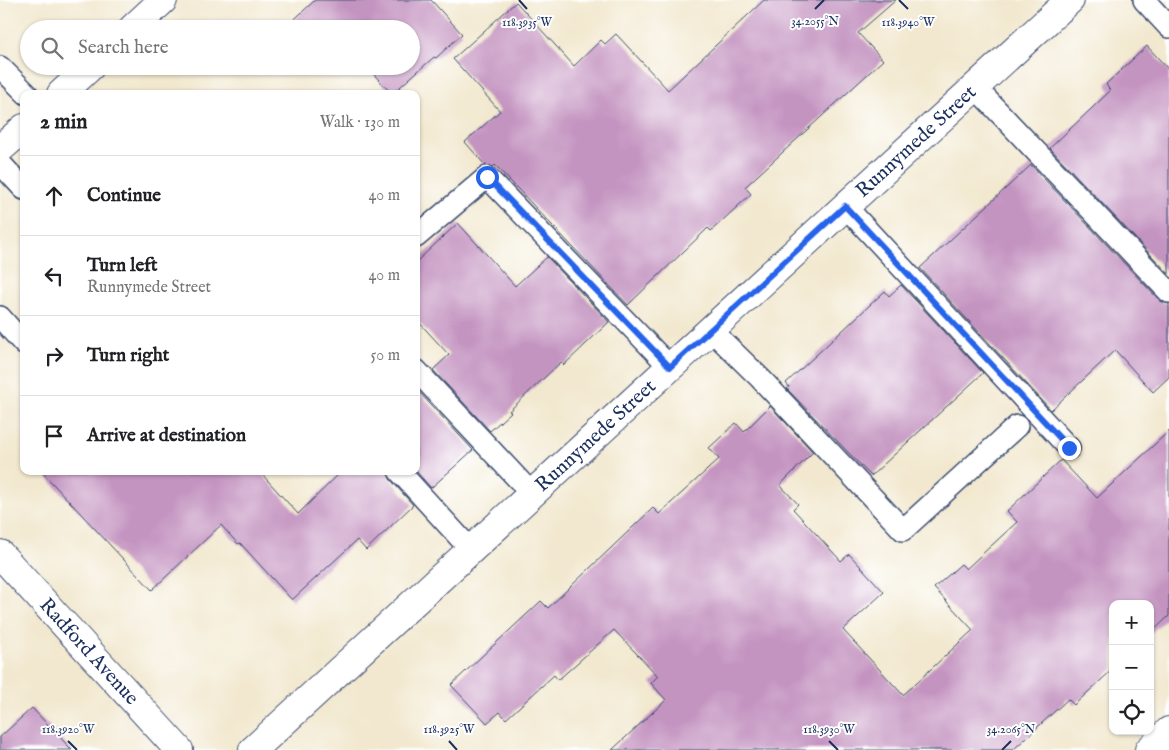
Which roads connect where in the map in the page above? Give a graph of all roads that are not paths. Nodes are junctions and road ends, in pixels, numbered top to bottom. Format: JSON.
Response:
{"nodes":[{"id":1,"x":163,"y":0,"type":"edge"},
{"id":2,"x":1070,"y":0,"type":"edge"},
{"id":3,"x":1144,"y":0,"type":"edge"},
{"id":4,"x":142,"y":20,"type":"edge"},
{"id":5,"x":1169,"y":27,"type":"edge"},
{"id":6,"x":0,"y":67,"type":"edge"},
{"id":7,"x":81,"y":75,"type":"edge"},
{"id":8,"x":975,"y":87,"type":"junction"},
{"id":9,"x":23,"y":90,"type":"edge"},
{"id":10,"x":65,"y":90,"type":"edge"},
{"id":11,"x":20,"y":132,"type":"edge"},
{"id":12,"x":0,"y":149,"type":"edge"},
{"id":13,"x":0,"y":163,"type":"edge"},
{"id":14,"x":20,"y":185,"type":"edge"},
{"id":15,"x":845,"y":206,"type":"junction"},
{"id":16,"x":420,"y":234,"type":"edge"},
{"id":17,"x":1169,"y":292,"type":"edge"},
{"id":18,"x":0,"y":317,"type":"edge"},
{"id":19,"x":711,"y":330,"type":"junction"},
{"id":20,"x":20,"y":340,"type":"edge"},
{"id":21,"x":670,"y":367,"type":"junction"},
{"id":22,"x":420,"y":374,"type":"edge"},
{"id":23,"x":1017,"y":426,"type":"dead end"},
{"id":24,"x":1069,"y":448,"type":"dead end"},
{"id":25,"x":403,"y":475,"type":"edge"},
{"id":26,"x":532,"y":494,"type":"junction"},
{"id":27,"x":470,"y":550,"type":"junction"},
{"id":28,"x":0,"y":554,"type":"edge"},
{"id":29,"x":1169,"y":731,"type":"edge"},
{"id":30,"x":179,"y":750,"type":"edge"},
{"id":31,"x":253,"y":750,"type":"edge"},
{"id":32,"x":1148,"y":750,"type":"edge"}],
"edges":[{"from":1,"to":4,"type":"street"},
{"from":2,"to":8,"type":"street","name":"Runnymede Street"},
{"from":3,"to":5,"type":"lane"},
{"from":6,"to":9,"type":"lane"},
{"from":7,"to":10,"type":"street"},
{"from":8,"to":15,"type":"street","name":"Runnymede Street"},
{"from":8,"to":17,"type":"lane"},
{"from":11,"to":12,"type":"street"},
{"from":13,"to":14,"type":"lane"},
{"from":15,"to":19,"type":"street","name":"Runnymede Street"},
{"from":15,"to":24,"type":"lane"},
{"from":16,"to":21,"type":"lane"},
{"from":18,"to":20,"type":"lane"},
{"from":19,"to":21,"type":"street","name":"Runnymede Street"},
{"from":19,"to":23,"type":"lane"},
{"from":21,"to":26,"type":"street","name":"Runnymede Street"},
{"from":22,"to":26,"type":"lane"},
{"from":25,"to":27,"type":"lane"},
{"from":26,"to":27,"type":"street","name":"Runnymede Street"},
{"from":27,"to":31,"type":"street","name":"Runnymede Street"},
{"from":28,"to":30,"type":"street","name":"Radford Avenue"},
{"from":29,"to":32,"type":"street"}]}
